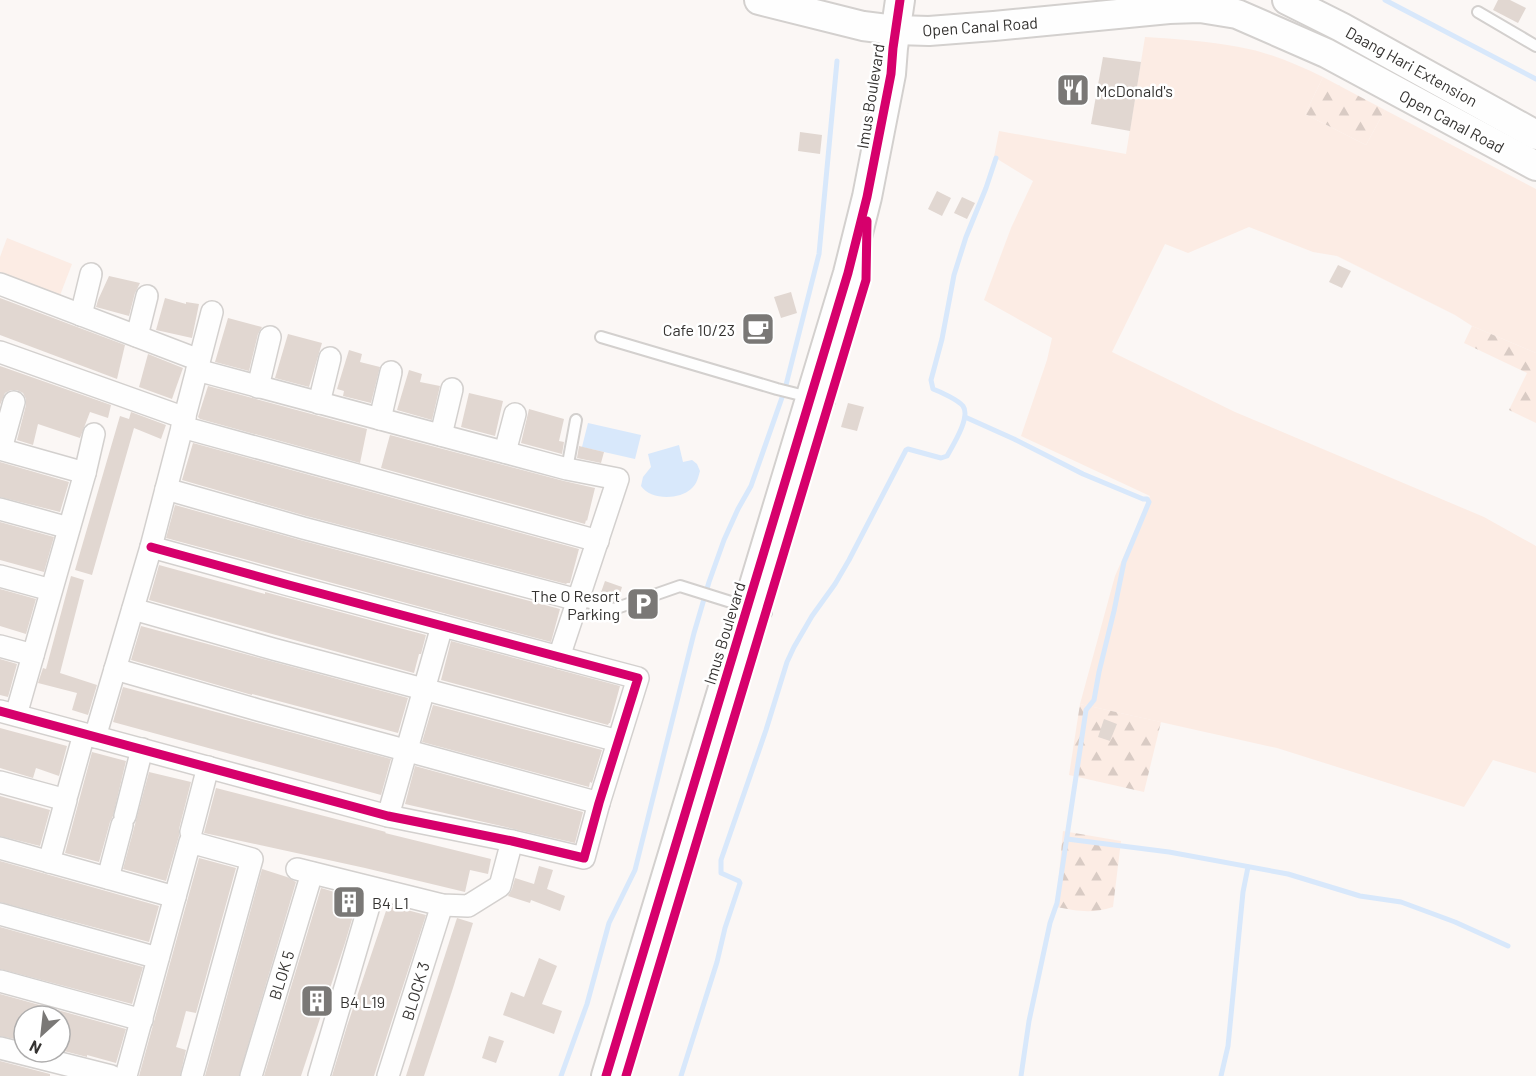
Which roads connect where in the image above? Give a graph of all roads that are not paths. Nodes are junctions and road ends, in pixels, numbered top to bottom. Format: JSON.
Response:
{"nodes":[{"id":1,"x":759,"y":0,"type":"edge"},
{"id":2,"x":900,"y":0,"type":"edge"},
{"id":3,"x":1287,"y":0,"type":"edge"},
{"id":4,"x":1241,"y":5,"type":"edge"},
{"id":5,"x":1478,"y":12,"type":"dead end"},
{"id":6,"x":895,"y":30,"type":"junction"},
{"id":7,"x":1536,"y":46,"type":"edge"},
{"id":8,"x":1536,"y":135,"type":"edge"},
{"id":9,"x":1536,"y":166,"type":"edge"},
{"id":10,"x":91,"y":274,"type":"dead end"},
{"id":11,"x":0,"y":284,"type":"edge"},
{"id":12,"x":147,"y":296,"type":"dead end"},
{"id":13,"x":212,"y":312,"type":"dead end"},
{"id":14,"x":81,"y":315,"type":"junction"},
{"id":15,"x":137,"y":336,"type":"junction"},
{"id":16,"x":270,"y":337,"type":"dead end"},
{"id":17,"x":602,"y":337,"type":"dead end"},
{"id":18,"x":0,"y":352,"type":"edge"},
{"id":19,"x":330,"y":358,"type":"dead end"},
{"id":20,"x":198,"y":365,"type":"junction"},
{"id":21,"x":391,"y":372,"type":"dead end"},
{"id":22,"x":258,"y":387,"type":"junction"},
{"id":23,"x":452,"y":389,"type":"dead end"},
{"id":24,"x":811,"y":398,"type":"junction"},
{"id":25,"x":14,"y":402,"type":"dead end"},
{"id":26,"x":319,"y":403,"type":"junction"},
{"id":27,"x":514,"y":414,"type":"dead end"},
{"id":28,"x":380,"y":419,"type":"junction"},
{"id":29,"x":576,"y":420,"type":"dead end"},
{"id":30,"x":184,"y":423,"type":"junction"},
{"id":31,"x":94,"y":434,"type":"dead end"},
{"id":32,"x":441,"y":435,"type":"junction"},
{"id":33,"x":1,"y":449,"type":"edge"},
{"id":34,"x":505,"y":452,"type":"junction"},
{"id":35,"x":567,"y":469,"type":"junction"},
{"id":36,"x":85,"y":473,"type":"junction"},
{"id":37,"x":166,"y":489,"type":"junction"},
{"id":38,"x":0,"y":509,"type":"edge"},
{"id":39,"x":69,"y":528,"type":"junction"},
{"id":40,"x":598,"y":540,"type":"junction"},
{"id":41,"x":151,"y":547,"type":"junction"},
{"id":42,"x":0,"y":576,"type":"edge"},
{"id":43,"x":51,"y":590,"type":"junction"},
{"id":44,"x":578,"y":600,"type":"junction"},
{"id":45,"x":133,"y":609,"type":"junction"},
{"id":46,"x":756,"y":610,"type":"junction"},
{"id":47,"x":442,"y":626,"type":"junction"},
{"id":48,"x":0,"y":646,"type":"edge"},
{"id":49,"x":33,"y":655,"type":"junction"},
{"id":50,"x":559,"y":657,"type":"junction"},
{"id":51,"x":115,"y":669,"type":"junction"},
{"id":52,"x":424,"y":689,"type":"junction"},
{"id":53,"x":8,"y":713,"type":"edge"},
{"id":54,"x":90,"y":735,"type":"junction"},
{"id":55,"x":618,"y":741,"type":"junction"},
{"id":56,"x":142,"y":750,"type":"junction"},
{"id":57,"x":406,"y":751,"type":"junction"},
{"id":58,"x":208,"y":767,"type":"junction"},
{"id":59,"x":0,"y":782,"type":"edge"},
{"id":60,"x":67,"y":795,"type":"dead end"},
{"id":61,"x":599,"y":803,"type":"junction"},
{"id":62,"x":388,"y":816,"type":"junction"},
{"id":63,"x":191,"y":832,"type":"dead end"},
{"id":64,"x":512,"y":841,"type":"junction"},
{"id":65,"x":0,"y":848,"type":"edge"},
{"id":66,"x":49,"y":862,"type":"junction"},
{"id":67,"x":108,"y":878,"type":"junction"},
{"id":68,"x":374,"y":889,"type":"junction"},
{"id":69,"x":175,"y":897,"type":"junction"},
{"id":70,"x":442,"y":905,"type":"junction"},
{"id":71,"x":0,"y":914,"type":"edge"},
{"id":72,"x":158,"y":958,"type":"junction"},
{"id":73,"x":0,"y":981,"type":"edge"},
{"id":74,"x":142,"y":1020,"type":"junction"},
{"id":75,"x":0,"y":1048,"type":"edge"},
{"id":76,"x":111,"y":1076,"type":"edge"},
{"id":77,"x":126,"y":1076,"type":"edge"},
{"id":78,"x":192,"y":1076,"type":"edge"},
{"id":79,"x":251,"y":1076,"type":"edge"},
{"id":80,"x":319,"y":1076,"type":"edge"},
{"id":81,"x":388,"y":1076,"type":"edge"},
{"id":82,"x":606,"y":1076,"type":"edge"},
{"id":83,"x":626,"y":1076,"type":"edge"}],
"edges":[{"from":1,"to":6,"type":"main road","name":"Open Canal Road"},
{"from":2,"to":6,"type":"main road","name":"Imus Boulevard"},
{"from":3,"to":8,"type":"main road","name":"Daang Hari Extension"},
{"from":4,"to":6,"type":"main road","name":"Open Canal Road"},
{"from":4,"to":9,"type":"main road","name":"Open Canal Road"},
{"from":5,"to":7,"type":"lane"},
{"from":6,"to":24,"type":"main road","name":"Imus Boulevard"},
{"from":10,"to":14,"type":"street"},
{"from":11,"to":14,"type":"street"},
{"from":12,"to":15,"type":"street"},
{"from":13,"to":20,"type":"street"},
{"from":14,"to":15,"type":"street"},
{"from":15,"to":20,"type":"street"},
{"from":16,"to":22,"type":"street"},
{"from":17,"to":24,"type":"lane"},
{"from":18,"to":30,"type":"street"},
{"from":19,"to":26,"type":"street"},
{"from":20,"to":22,"type":"street"},
{"from":20,"to":30,"type":"street"},
{"from":21,"to":28,"type":"street"},
{"from":22,"to":26,"type":"street"},
{"from":23,"to":32,"type":"street"},
{"from":24,"to":46,"type":"main road","name":"Imus Boulevard"},
{"from":25,"to":33,"type":"street"},
{"from":26,"to":28,"type":"street"},
{"from":27,"to":34,"type":"street"},
{"from":28,"to":32,"type":"street"},
{"from":29,"to":35,"type":"lane"},
{"from":30,"to":37,"type":"street"},
{"from":30,"to":40,"type":"street"},
{"from":31,"to":36,"type":"street"},
{"from":32,"to":34,"type":"street"},
{"from":33,"to":36,"type":"street"},
{"from":34,"to":35,"type":"street"},
{"from":35,"to":40,"type":"street"},
{"from":36,"to":39,"type":"street"},
{"from":37,"to":41,"type":"street"},
{"from":37,"to":44,"type":"street"},
{"from":38,"to":39,"type":"street"},
{"from":39,"to":43,"type":"street"},
{"from":40,"to":44,"type":"street"},
{"from":41,"to":45,"type":"street"},
{"from":41,"to":47,"type":"street"},
{"from":42,"to":43,"type":"street"},
{"from":43,"to":49,"type":"street"},
{"from":44,"to":46,"type":"lane"},
{"from":44,"to":50,"type":"street"},
{"from":45,"to":51,"type":"street"},
{"from":45,"to":52,"type":"street"},
{"from":46,"to":82,"type":"main road","name":"Imus Boulevard"},
{"from":46,"to":83,"type":"main road","name":"Imus Boulevard"},
{"from":47,"to":50,"type":"street"},
{"from":47,"to":52,"type":"street"},
{"from":48,"to":49,"type":"street"},
{"from":49,"to":53,"type":"street"},
{"from":50,"to":55,"type":"street"},
{"from":51,"to":54,"type":"street"},
{"from":51,"to":57,"type":"street"},
{"from":52,"to":55,"type":"street"},
{"from":52,"to":57,"type":"street"},
{"from":53,"to":54,"type":"street"},
{"from":54,"to":56,"type":"street"},
{"from":54,"to":60,"type":"street"},
{"from":55,"to":61,"type":"street"},
{"from":56,"to":58,"type":"street"},
{"from":56,"to":67,"type":"street"},
{"from":57,"to":61,"type":"street"},
{"from":57,"to":62,"type":"street"},
{"from":58,"to":62,"type":"street"},
{"from":58,"to":63,"type":"street"},
{"from":59,"to":66,"type":"street"},
{"from":61,"to":64,"type":"street"},
{"from":62,"to":64,"type":"street"},
{"from":64,"to":70,"type":"street"},
{"from":65,"to":66,"type":"street"},
{"from":66,"to":67,"type":"street"},
{"from":67,"to":69,"type":"street"},
{"from":68,"to":70,"type":"street"},
{"from":68,"to":79,"type":"street","name":"BLOK 5"},
{"from":68,"to":80,"type":"street"},
{"from":69,"to":72,"type":"street"},
{"from":69,"to":78,"type":"street"},
{"from":70,"to":81,"type":"street","name":"BLOCK 3"},
{"from":71,"to":72,"type":"street"},
{"from":72,"to":74,"type":"street"},
{"from":73,"to":74,"type":"street"},
{"from":74,"to":77,"type":"street"},
{"from":75,"to":76,"type":"street"}]}
